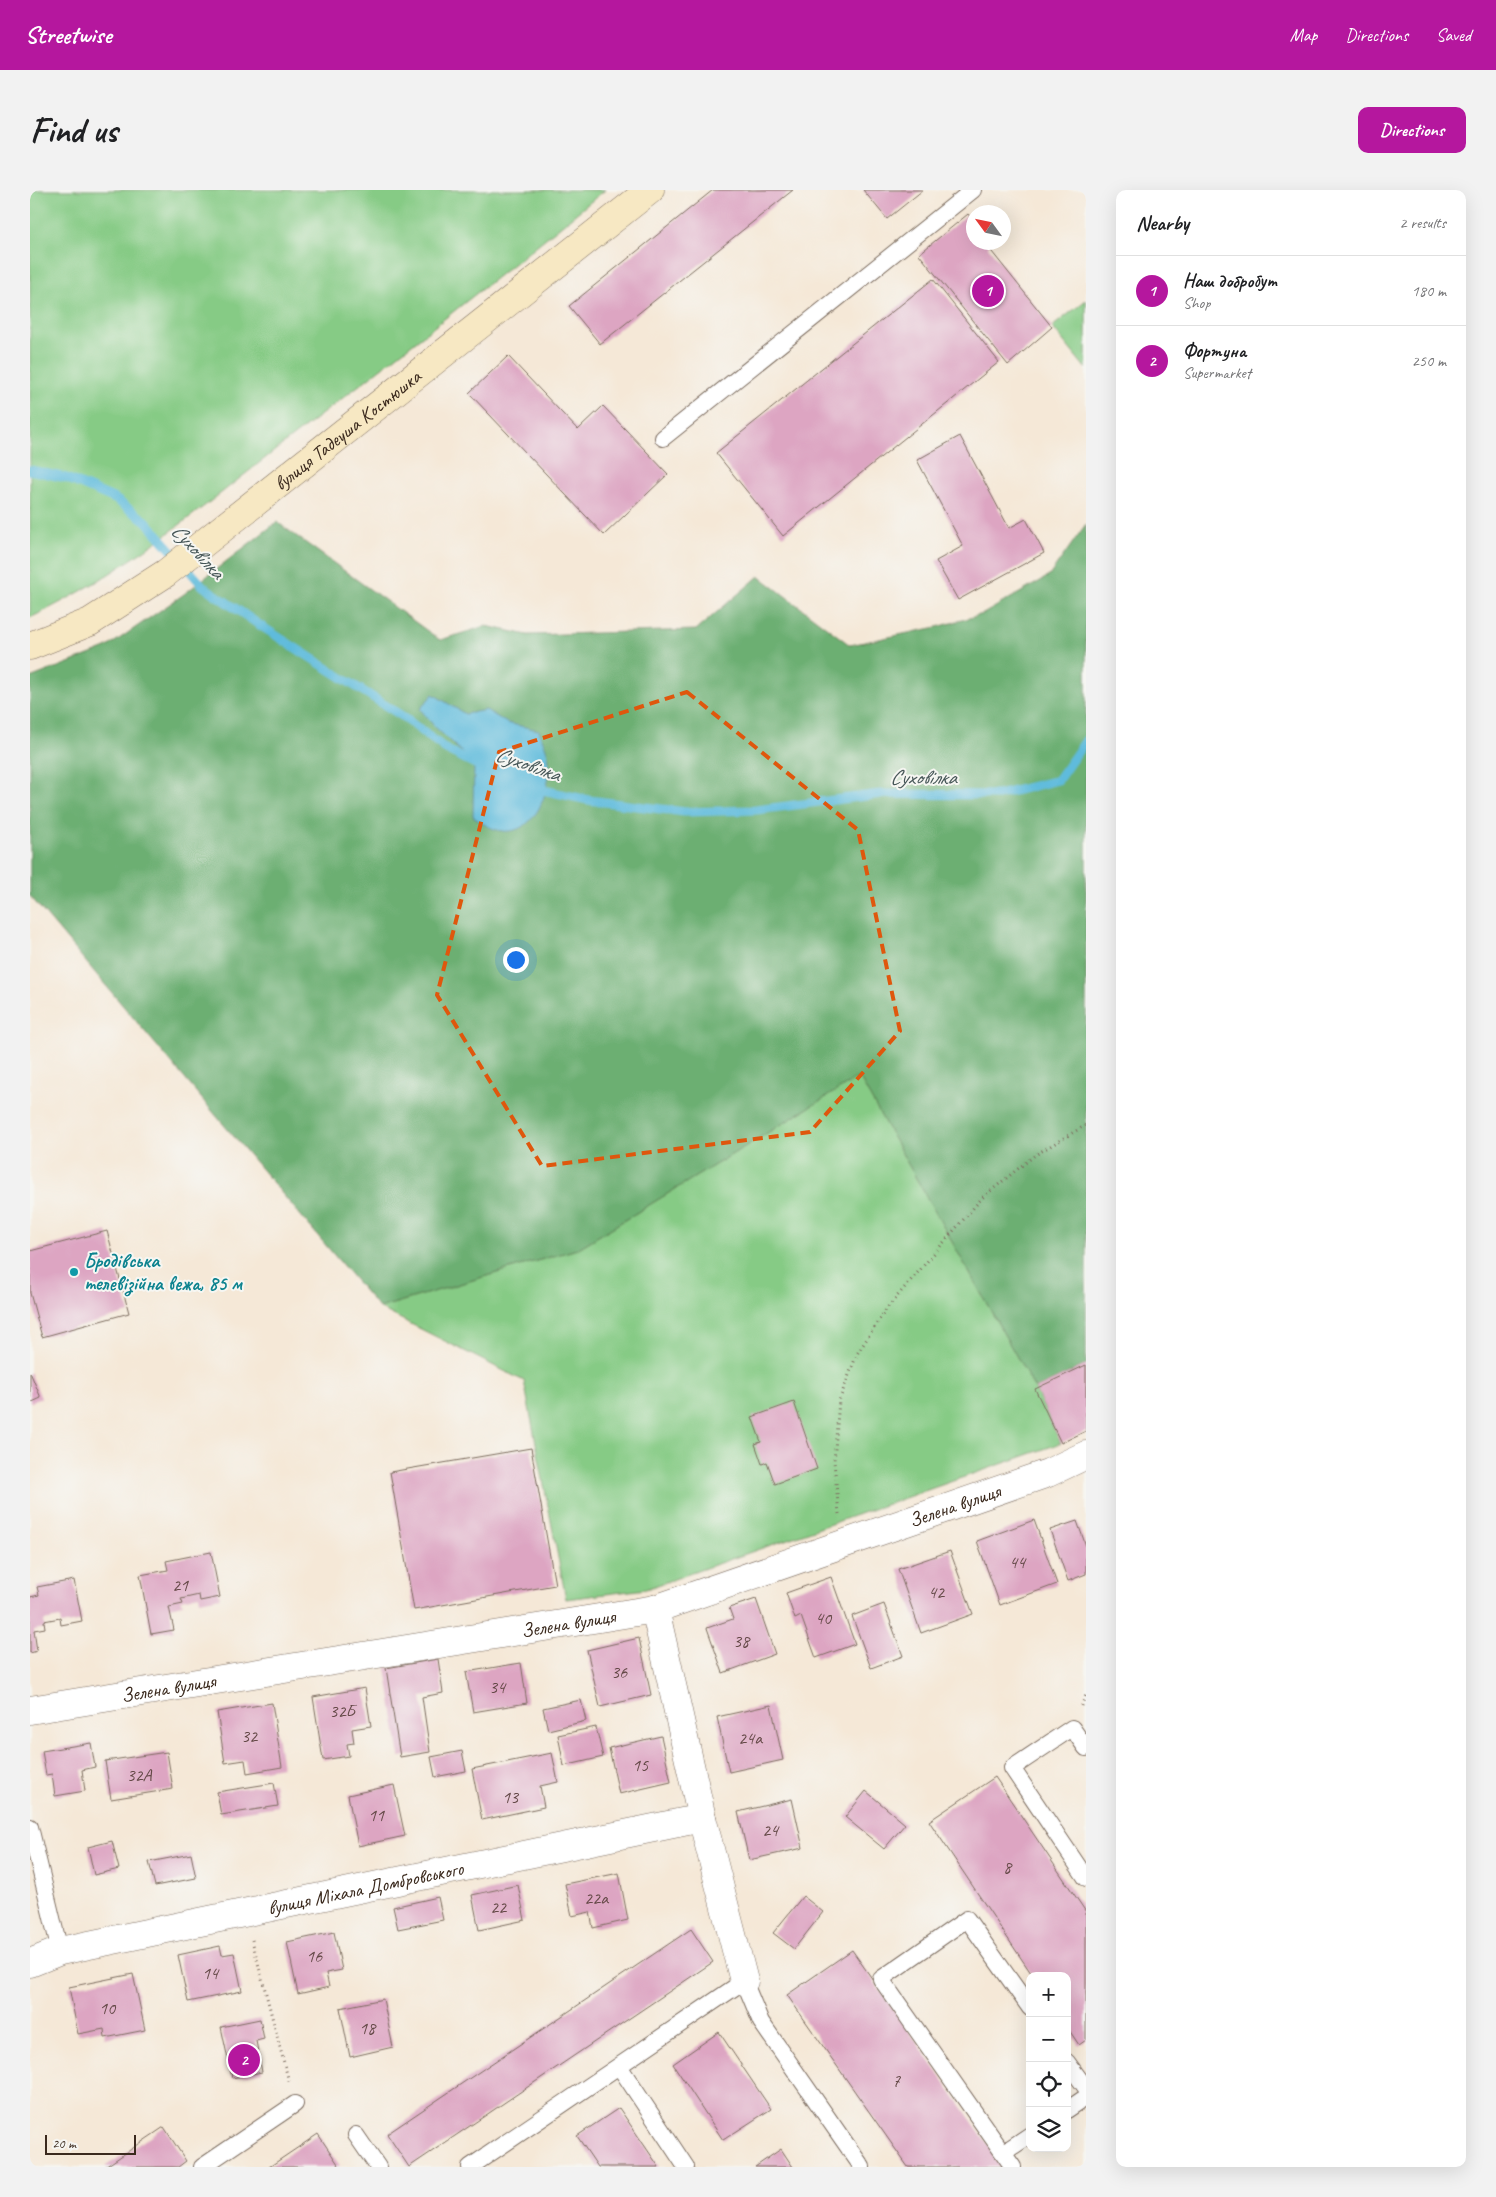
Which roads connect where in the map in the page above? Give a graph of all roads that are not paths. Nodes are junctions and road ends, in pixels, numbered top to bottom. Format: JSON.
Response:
{"nodes":[{"id":1,"x":650,"y":190,"type":"edge"},
{"id":2,"x":973,"y":190,"type":"edge"},
{"id":3,"x":663,"y":438,"type":"dead end"},
{"id":4,"x":30,"y":646,"type":"edge"},
{"id":5,"x":1086,"y":1455,"type":"edge"},
{"id":6,"x":655,"y":1609,"type":"junction"},
{"id":7,"x":30,"y":1710,"type":"edge"},
{"id":8,"x":1086,"y":1748,"type":"edge"},
{"id":9,"x":702,"y":1818,"type":"junction"},
{"id":10,"x":30,"y":1827,"type":"edge"},
{"id":11,"x":1086,"y":1878,"type":"edge"},
{"id":12,"x":60,"y":1951,"type":"junction"},
{"id":13,"x":30,"y":1963,"type":"edge"},
{"id":14,"x":744,"y":1981,"type":"junction"},
{"id":15,"x":1026,"y":2002,"type":"edge"},
{"id":16,"x":619,"y":2066,"type":"junction"},
{"id":17,"x":1071,"y":2067,"type":"edge"},
{"id":18,"x":1086,"y":2088,"type":"edge"},
{"id":19,"x":1086,"y":2098,"type":"edge"},
{"id":20,"x":295,"y":2104,"type":"road end"},
{"id":21,"x":1071,"y":2107,"type":"edge"},
{"id":22,"x":356,"y":2135,"type":"dead end"},
{"id":23,"x":1026,"y":2138,"type":"edge"},
{"id":24,"x":1003,"y":2153,"type":"junction"},
{"id":25,"x":202,"y":2167,"type":"edge"},
{"id":26,"x":378,"y":2167,"type":"edge"},
{"id":27,"x":470,"y":2167,"type":"edge"},
{"id":28,"x":686,"y":2167,"type":"edge"},
{"id":29,"x":862,"y":2167,"type":"edge"},
{"id":30,"x":1013,"y":2167,"type":"edge"}],
"edges":[{"from":1,"to":4,"type":"street","name":"вулиця Тадеуша Костюшка"},
{"from":2,"to":3,"type":"lane"},
{"from":5,"to":6,"type":"street","name":"Зелена вулиця"},
{"from":6,"to":7,"type":"street","name":"Зелена вулиця"},
{"from":6,"to":9,"type":"street"},
{"from":8,"to":11,"type":"lane"},
{"from":9,"to":12,"type":"street","name":"вулиця Міхала Домбровського"},
{"from":9,"to":14,"type":"street"},
{"from":10,"to":12,"type":"lane"},
{"from":12,"to":13,"type":"street","name":"вулиця Міхала Домбровського"},
{"from":14,"to":16,"type":"lane"},
{"from":14,"to":29,"type":"lane"},
{"from":15,"to":24,"type":"lane"},
{"from":16,"to":27,"type":"lane"},
{"from":16,"to":28,"type":"lane"},
{"from":17,"to":18,"type":"lane"},
{"from":19,"to":21,"type":"lane"},
{"from":20,"to":25,"type":"lane"},
{"from":22,"to":26,"type":"lane"},
{"from":23,"to":24,"type":"lane"},
{"from":24,"to":30,"type":"lane"}]}
